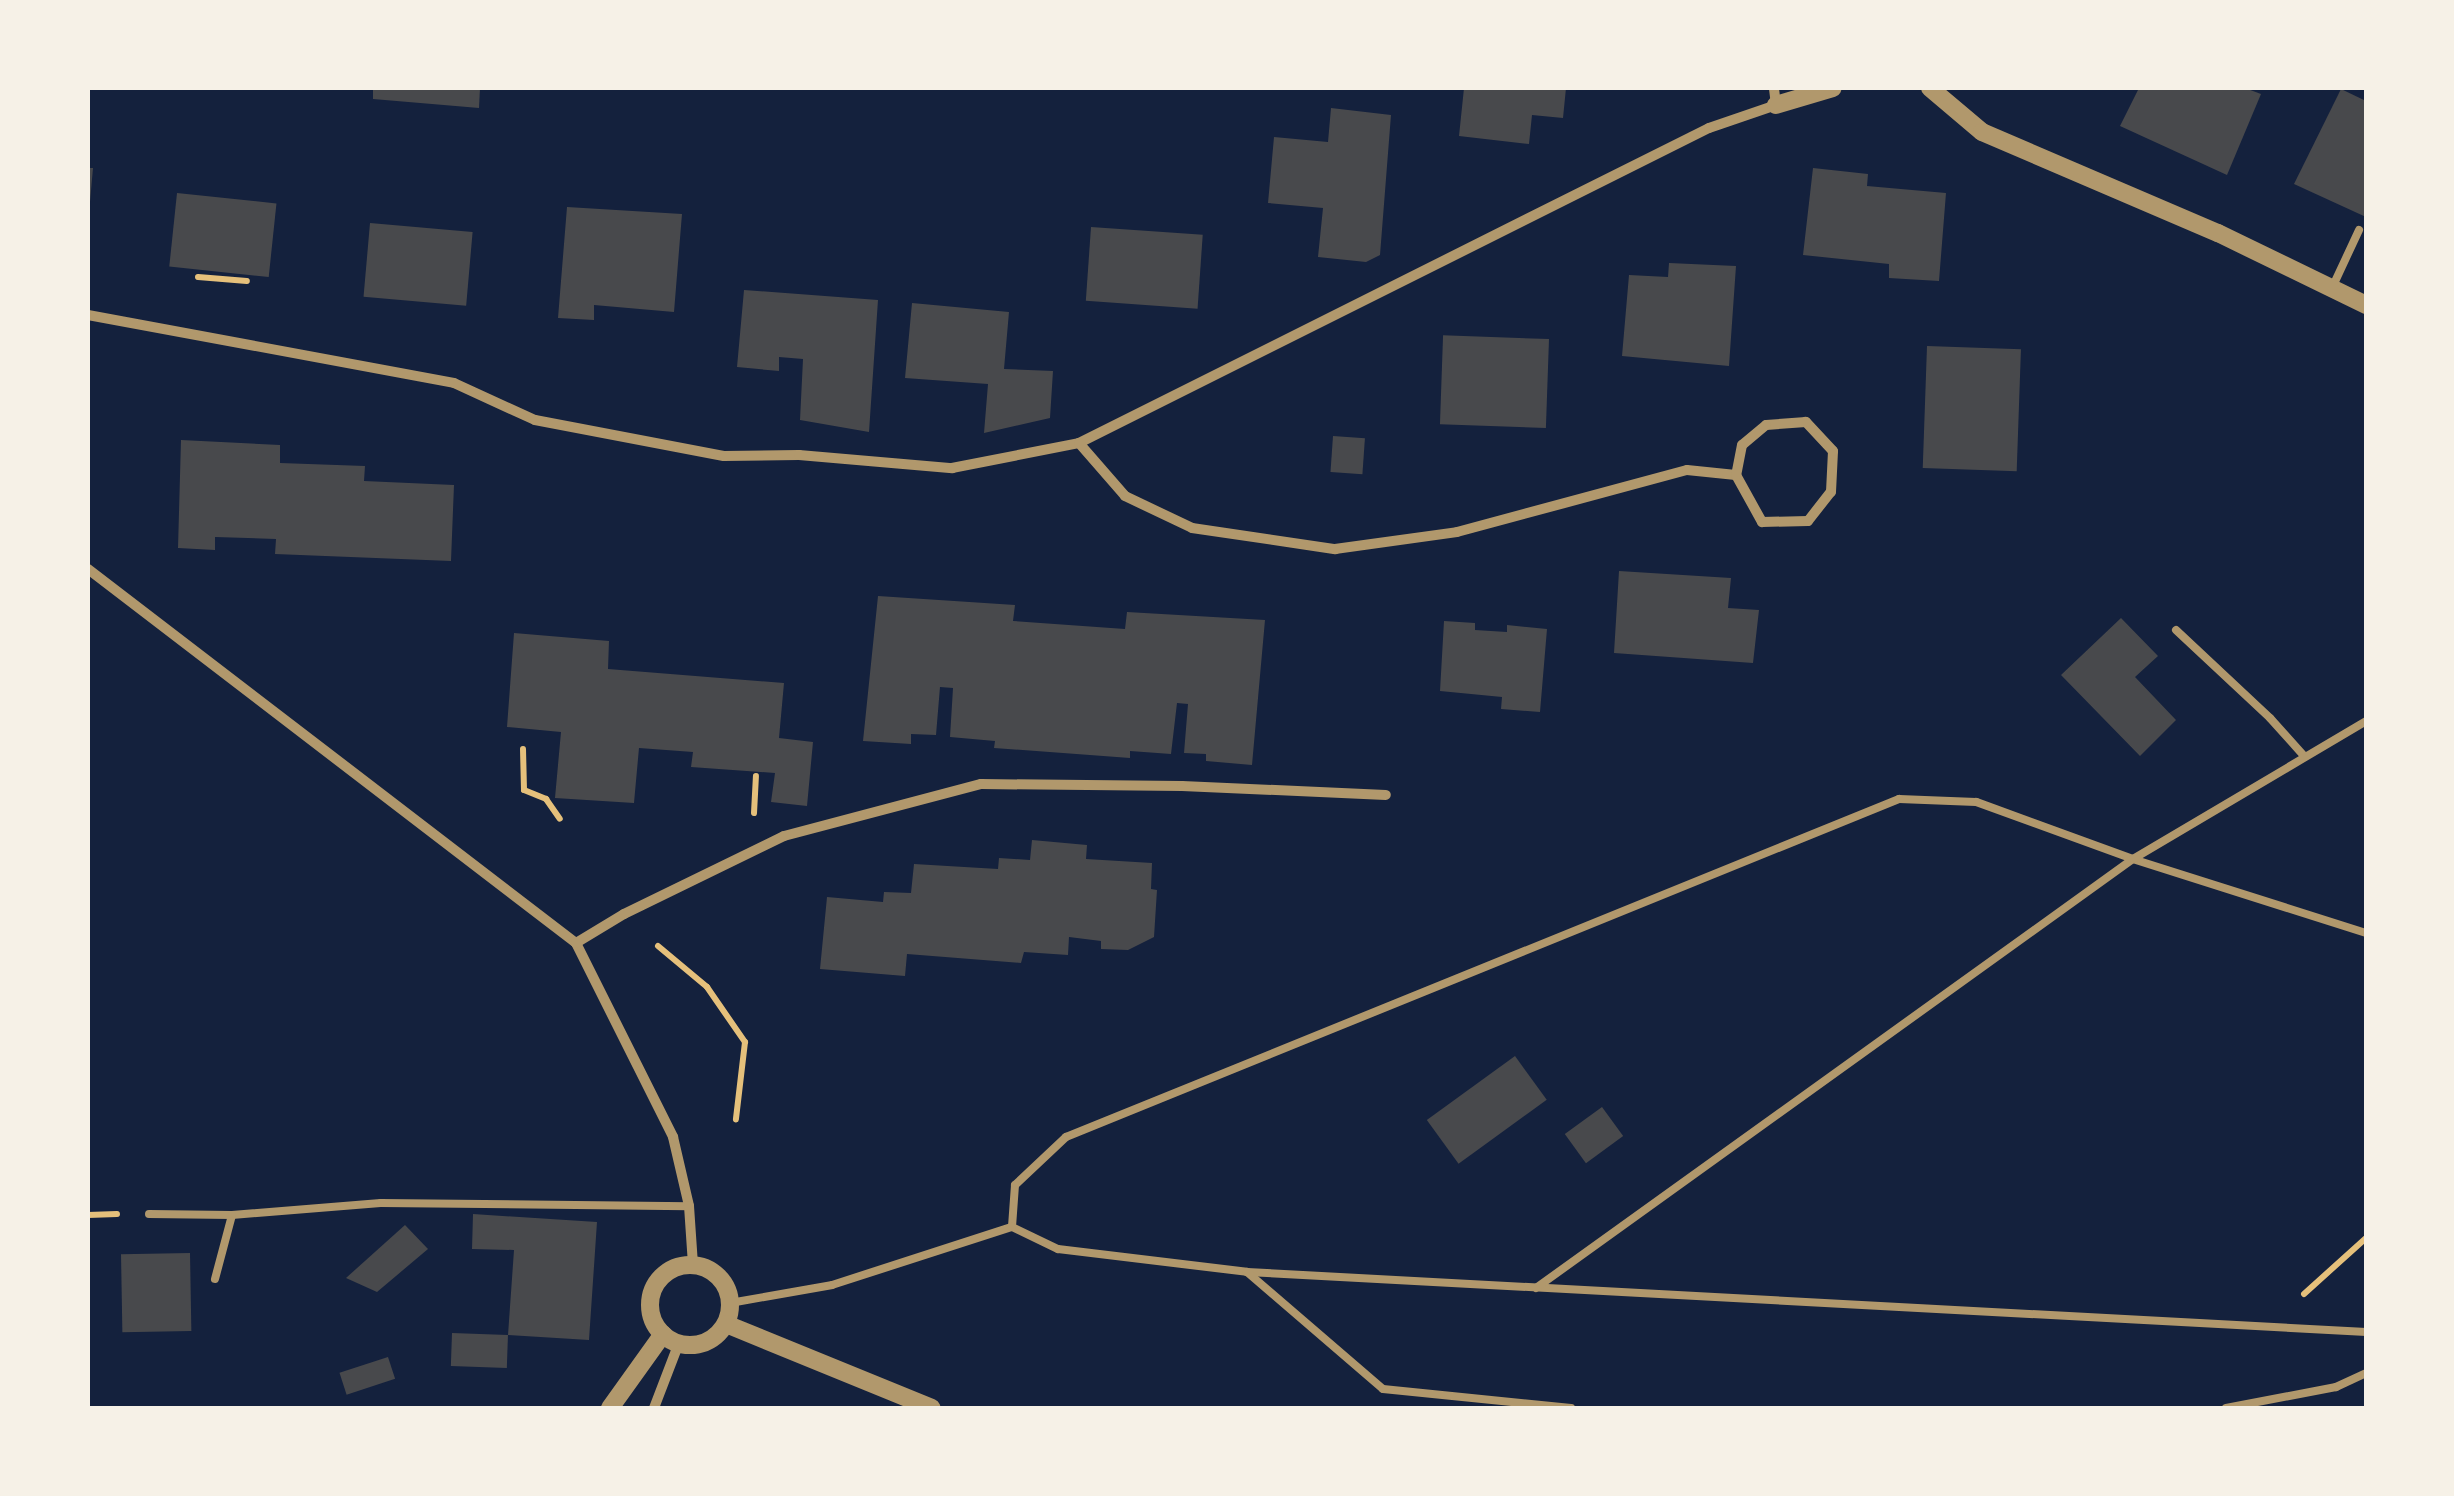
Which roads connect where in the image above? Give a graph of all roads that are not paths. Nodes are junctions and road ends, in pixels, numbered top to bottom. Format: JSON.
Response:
{"nodes":[{"id":1,"x":1833,"y":88,"type":"edge"},
{"id":2,"x":1930,"y":88,"type":"edge"},
{"id":3,"x":1775,"y":96,"type":"edge"},
{"id":4,"x":2359,"y":230,"type":"dead end"},
{"id":5,"x":2332,"y":288,"type":"junction"},
{"id":6,"x":2366,"y":305,"type":"edge"},
{"id":7,"x":88,"y":315,"type":"edge"},
{"id":8,"x":1079,"y":444,"type":"junction"},
{"id":9,"x":1736,"y":474,"type":"junction"},
{"id":10,"x":88,"y":569,"type":"edge"},
{"id":11,"x":2176,"y":630,"type":"dead end"},
{"id":12,"x":2366,"y":721,"type":"edge"},
{"id":13,"x":2306,"y":758,"type":"junction"},
{"id":14,"x":1386,"y":795,"type":"dead end"},
{"id":15,"x":2133,"y":858,"type":"junction"},
{"id":16,"x":2366,"y":932,"type":"edge"},
{"id":17,"x":576,"y":943,"type":"junction"},
{"id":18,"x":689,"y":1206,"type":"junction"},
{"id":19,"x":149,"y":1214,"type":"dead end"},
{"id":20,"x":232,"y":1215,"type":"junction"},
{"id":21,"x":1012,"y":1227,"type":"junction"},
{"id":22,"x":693,"y":1265,"type":"junction"},
{"id":23,"x":1247,"y":1272,"type":"junction"},
{"id":24,"x":215,"y":1279,"type":"dead end"},
{"id":25,"x":1536,"y":1288,"type":"junction"},
{"id":26,"x":730,"y":1303,"type":"junction"},
{"id":27,"x":726,"y":1324,"type":"junction"},
{"id":28,"x":2366,"y":1332,"type":"edge"},
{"id":29,"x":671,"y":1339,"type":"junction"},
{"id":30,"x":2366,"y":1373,"type":"edge"},
{"id":31,"x":610,"y":1408,"type":"edge"},
{"id":32,"x":654,"y":1408,"type":"edge"},
{"id":33,"x":932,"y":1408,"type":"edge"},
{"id":34,"x":1572,"y":1408,"type":"edge"},
{"id":35,"x":2226,"y":1408,"type":"edge"}],
"edges":[{"from":1,"to":3,"type":"street"},
{"from":2,"to":5,"type":"street"},
{"from":3,"to":8,"type":"street"},
{"from":4,"to":5,"type":"lane"},
{"from":5,"to":6,"type":"street"},
{"from":7,"to":8,"type":"street"},
{"from":8,"to":9,"type":"street"},
{"from":9,"to":9,"type":"street"},
{"from":10,"to":17,"type":"street"},
{"from":11,"to":13,"type":"lane"},
{"from":12,"to":13,"type":"lane"},
{"from":13,"to":15,"type":"lane"},
{"from":14,"to":17,"type":"street"},
{"from":15,"to":16,"type":"lane"},
{"from":15,"to":21,"type":"lane"},
{"from":15,"to":25,"type":"lane"},
{"from":17,"to":18,"type":"street"},
{"from":18,"to":20,"type":"lane"},
{"from":18,"to":22,"type":"street"},
{"from":19,"to":20,"type":"lane"},
{"from":20,"to":24,"type":"lane"},
{"from":21,"to":23,"type":"lane"},
{"from":21,"to":26,"type":"lane"},
{"from":22,"to":26,"type":"street"},
{"from":22,"to":29,"type":"street"},
{"from":23,"to":25,"type":"lane"},
{"from":23,"to":34,"type":"lane"},
{"from":25,"to":28,"type":"lane"},
{"from":26,"to":27,"type":"street"},
{"from":27,"to":29,"type":"street"},
{"from":27,"to":33,"type":"street"},
{"from":29,"to":31,"type":"street"},
{"from":29,"to":32,"type":"street"},
{"from":30,"to":35,"type":"lane"}]}
